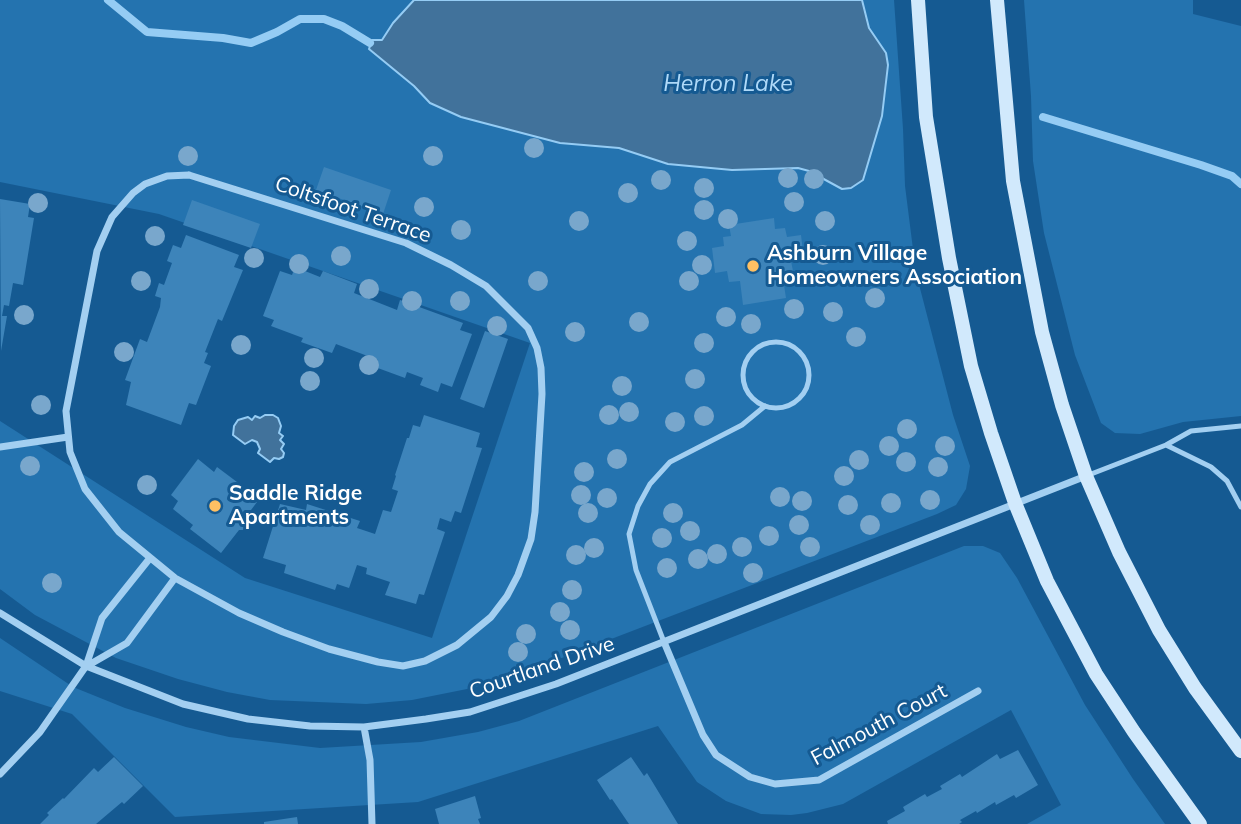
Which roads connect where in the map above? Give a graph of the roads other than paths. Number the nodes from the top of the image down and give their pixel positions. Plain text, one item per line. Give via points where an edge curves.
1 (918, 0) edge
2 (997, 0) edge
3 (765, 406) junction
4 (1241, 426) edge
5 (68, 437) junction
6 (1166, 445) junction
7 (0, 447) edge
8 (1086, 476) junction
9 (1015, 503) junction
10 (1241, 507) edge
11 (150, 558) junction
12 (175, 578) junction
13 (0, 613) edge
14 (664, 642) junction
15 (86, 666) junction
16 (978, 691) dead end
17 (364, 727) junction
18 (1241, 751) edge
19 (0, 774) edge
20 (372, 824) edge
21 (1200, 824) edge

1 - 9 main road via 926,117 959,313
2 - 8 main road via 1013,181 1024,248 1042,332
3 - 3 lane via 780,408 794,403 805,391 809,374 805,358 796,348 778,341 762,345 744,364 743,380 750,396
3 - 14 lane via 742,425 670,462 638,506 629,534 636,570
4 - 6 lane via 1191,431
5 - 7 street
5 - 11 street, Coltsfoot Terrace via 78,473 95,504
5 - 12 street, Coltsfoot Terrace via 69,389 102,238 111,218 133,193 167,177 189,175 406,243 486,286 528,328 537,348 541,381 531,539 507,596 470,636 425,661 402,666 378,662 283,632
6 - 8 lane
6 - 10 lane via 1211,467 1227,481
8 - 9 street, Courtland Drive
8 - 18 main road via 1159,630
9 - 14 street, Courtland Drive
9 - 21 main road via 1047,581 1096,674
11 - 12 street, Coltsfoot Terrace
11 - 15 street via 102,618
12 - 15 street via 127,643
13 - 15 street, Courtland Drive
14 - 16 street, Falmouth Court via 703,736 716,755 750,777 775,784 820,780
14 - 17 street, Courtland Drive via 470,712
15 - 17 street, Courtland Drive via 183,704 248,719
15 - 19 street via 40,732
17 - 20 street

